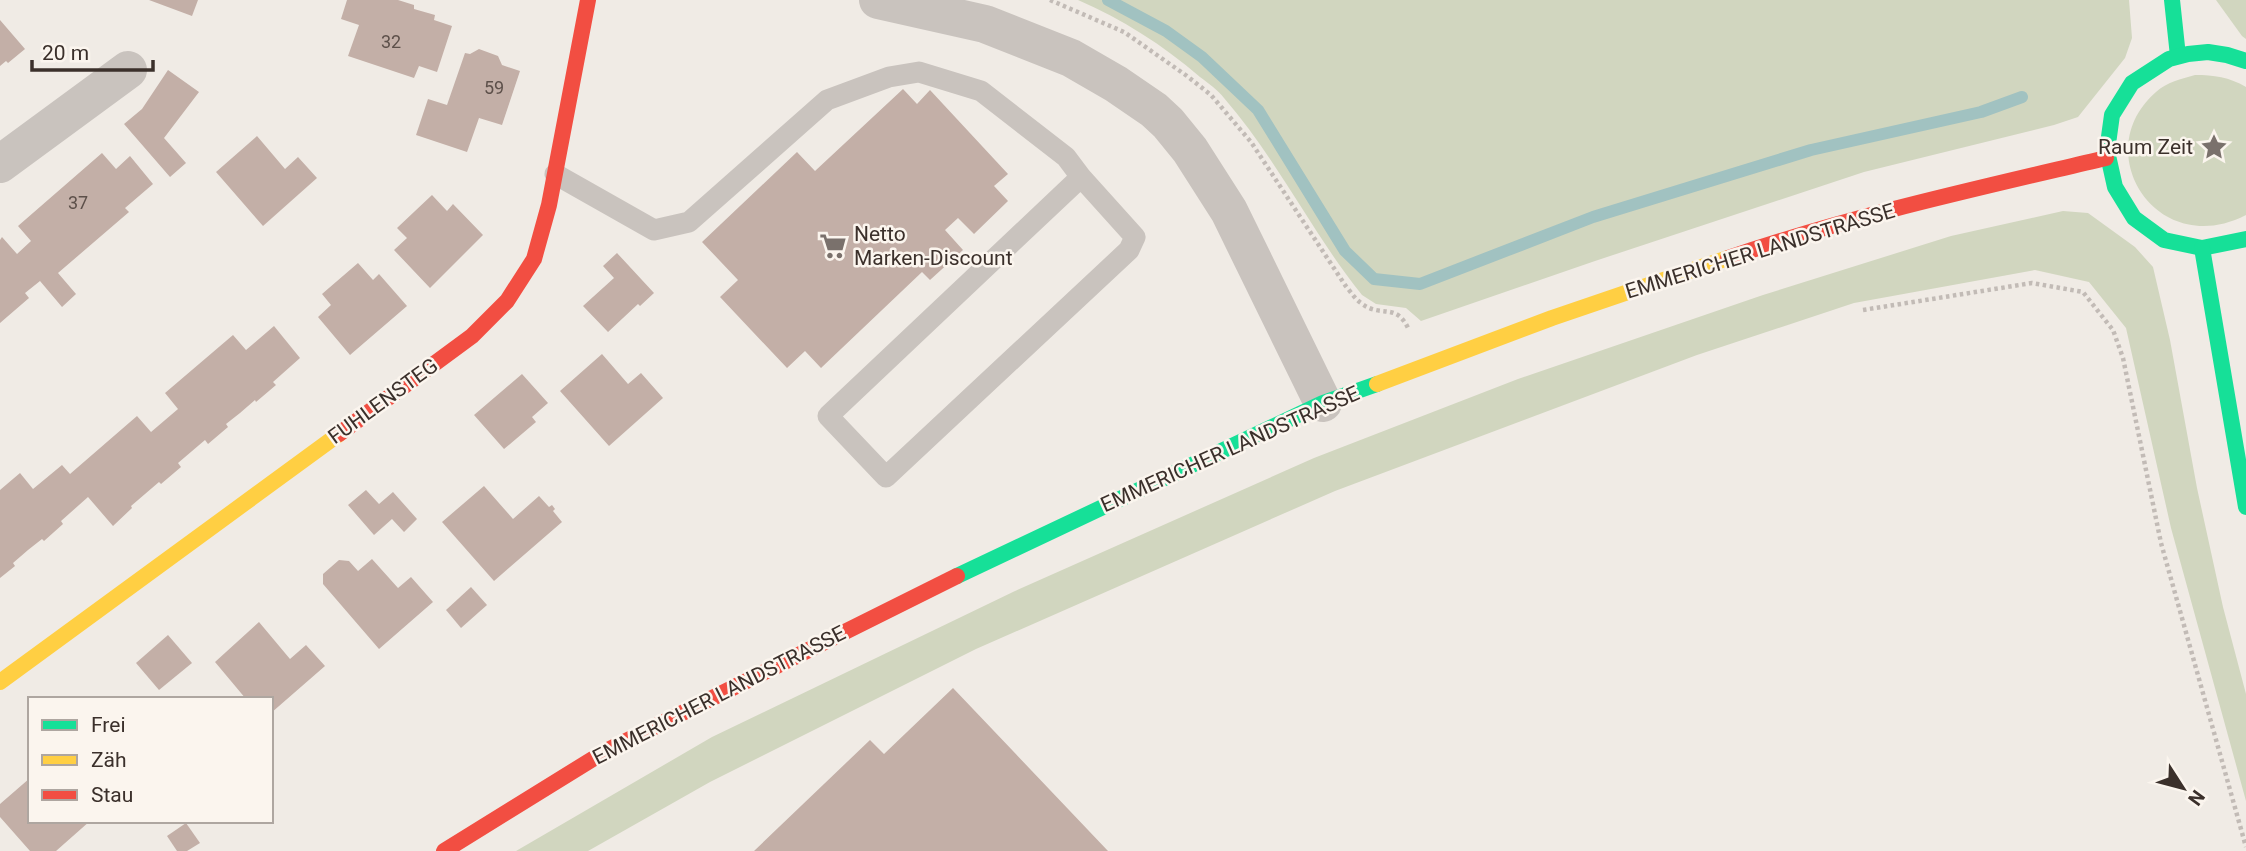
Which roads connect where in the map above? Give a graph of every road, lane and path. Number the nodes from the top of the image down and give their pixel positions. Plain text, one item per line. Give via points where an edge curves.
1 (588, 0) edge
2 (878, 0) edge
3 (1050, 0) edge
4 (2172, 0) edge
5 (2178, 56) junction
6 (2246, 61) edge
7 (128, 70) dead end
8 (2106, 158) junction
9 (0, 164) edge
10 (555, 174) junction
11 (1081, 177) junction
12 (2246, 239) edge
13 (2202, 248) junction
14 (1863, 310) dead end
15 (1426, 366) junction
16 (1323, 402) junction
17 (2246, 507) edge
18 (0, 682) edge
19 (2246, 847) edge
20 (444, 851) edge

1 - 10 main road, FUHLENSTEG
2 - 16 street via 985,23 1071,58 1161,117 1190,150 1229,211
3 - 15 path via 1124,32 1211,95 1251,142 1345,285 1361,304 1404,319
4 - 5 main road
5 - 6 main road via 2213,52
5 - 8 main road via 2153,67 2124,94 2111,118
7 - 9 street
8 - 13 main road via 2113,186 2137,222 2174,243
8 - 15 main road, EMMERICHER LANDSTRASSE via 1766,245
10 - 11 lane via 654,230 689,222 827,100 889,77 919,72 981,91 1066,157
10 - 18 main road, FUHLENSTEG via 534,259 507,301 472,336
11 - 11 lane via 1135,237 1129,250 886,477 828,416
12 - 13 main road
13 - 17 main road
14 - 19 path via 2032,283 2083,292 2113,330 2123,358 2161,542
15 - 16 main road, EMMERICHER LANDSTRASSE
16 - 20 main road, EMMERICHER LANDSTRASSE via 936,586 616,746

